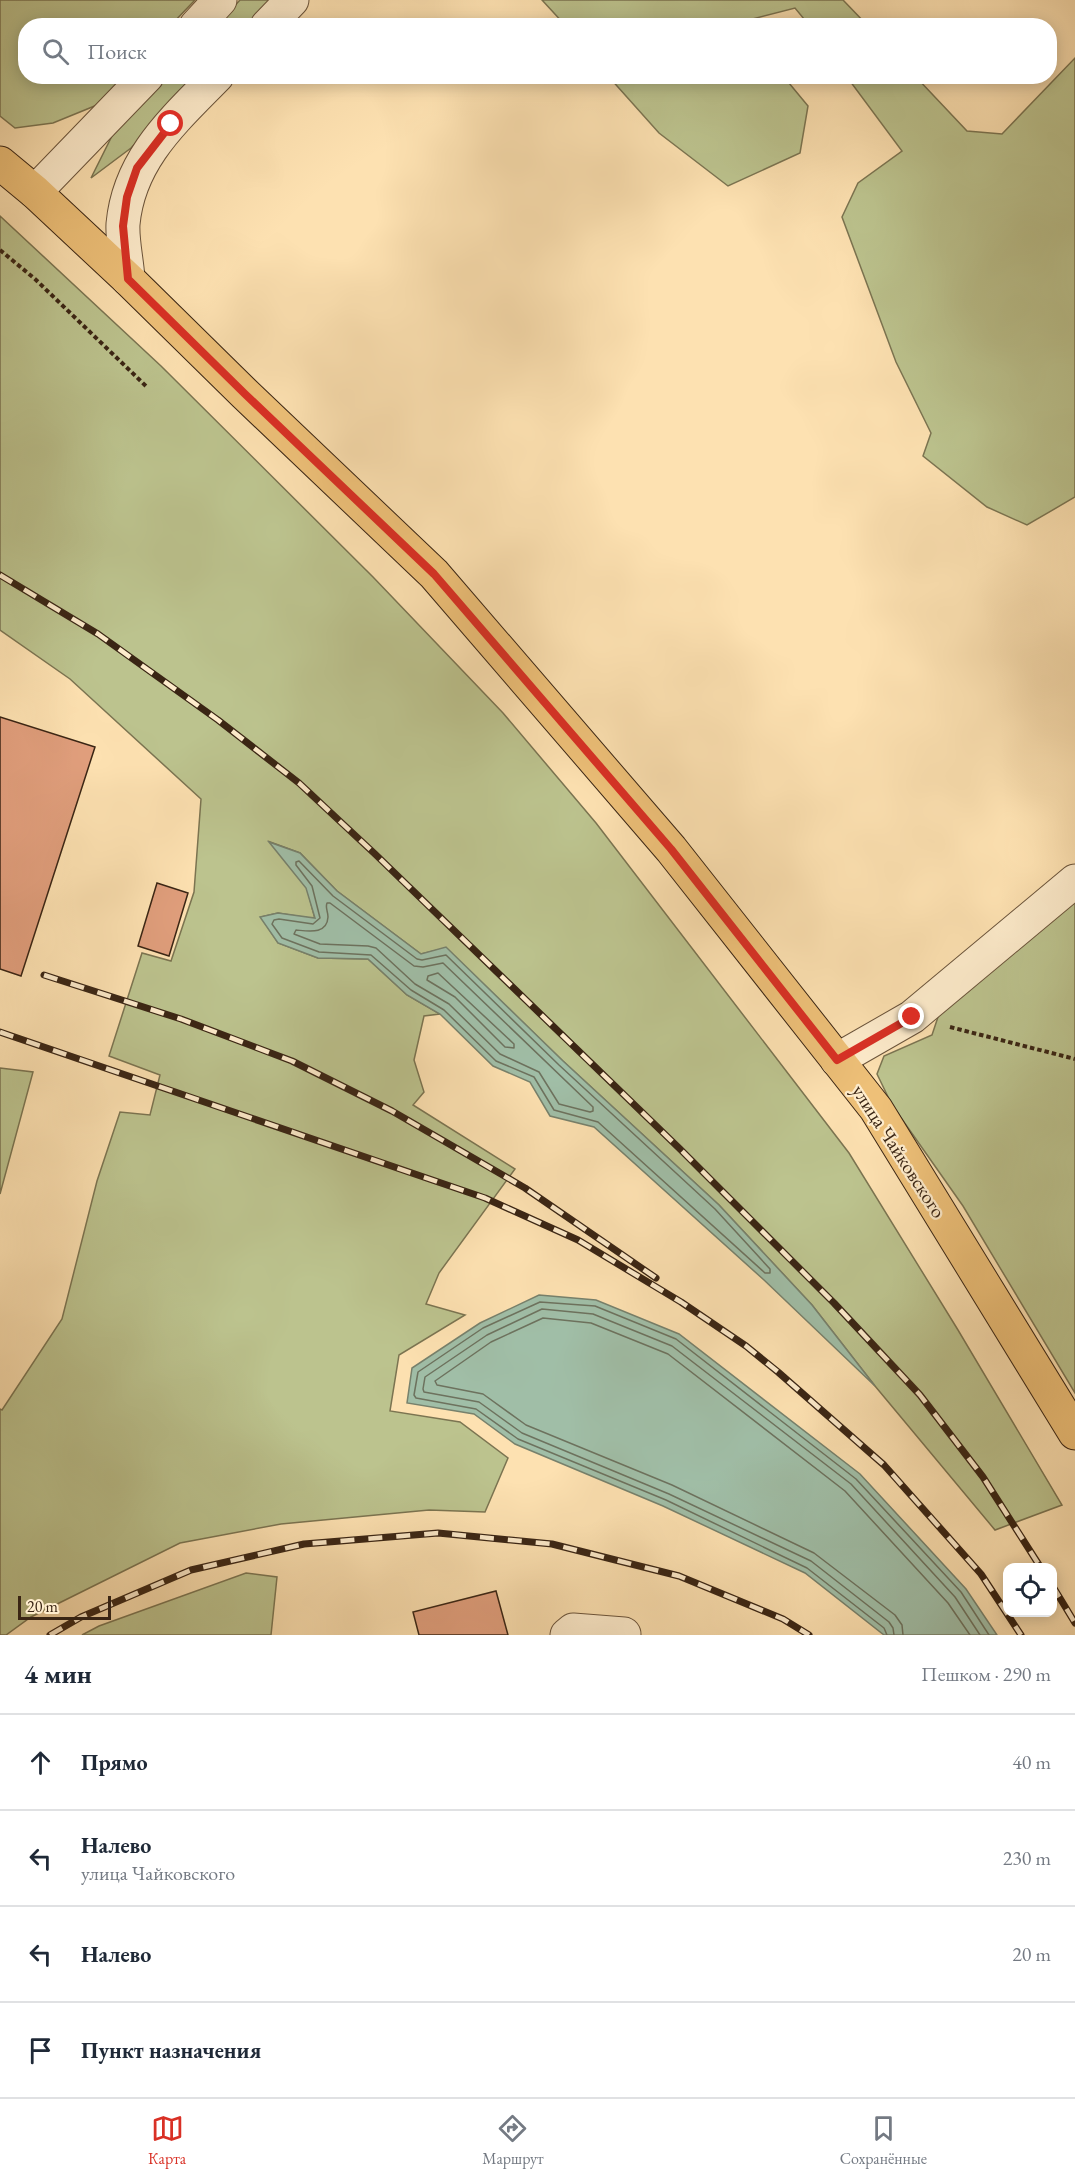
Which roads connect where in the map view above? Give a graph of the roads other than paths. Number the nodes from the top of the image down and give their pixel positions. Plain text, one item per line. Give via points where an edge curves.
1 (220, 0) edge
2 (292, 0) edge
3 (203, 18) edge
4 (275, 18) edge
5 (139, 84) edge
6 (209, 84) edge
7 (0, 163) edge
8 (35, 192) junction
9 (128, 279) junction
10 (1075, 881) edge
11 (837, 1060) junction
12 (1075, 1433) edge
13 (624, 1634) edge
14 (567, 1635) edge

1 - 3 lane
2 - 4 lane
5 - 8 lane
6 - 9 lane via 137,168 123,226
7 - 8 main road, улица Чайковского
8 - 9 main road, улица Чайковского
9 - 11 main road, улица Чайковского via 434,574 671,849
10 - 11 lane via 912,1017
11 - 12 main road, улица Чайковского via 876,1109
13 - 14 lane via 573,1630

